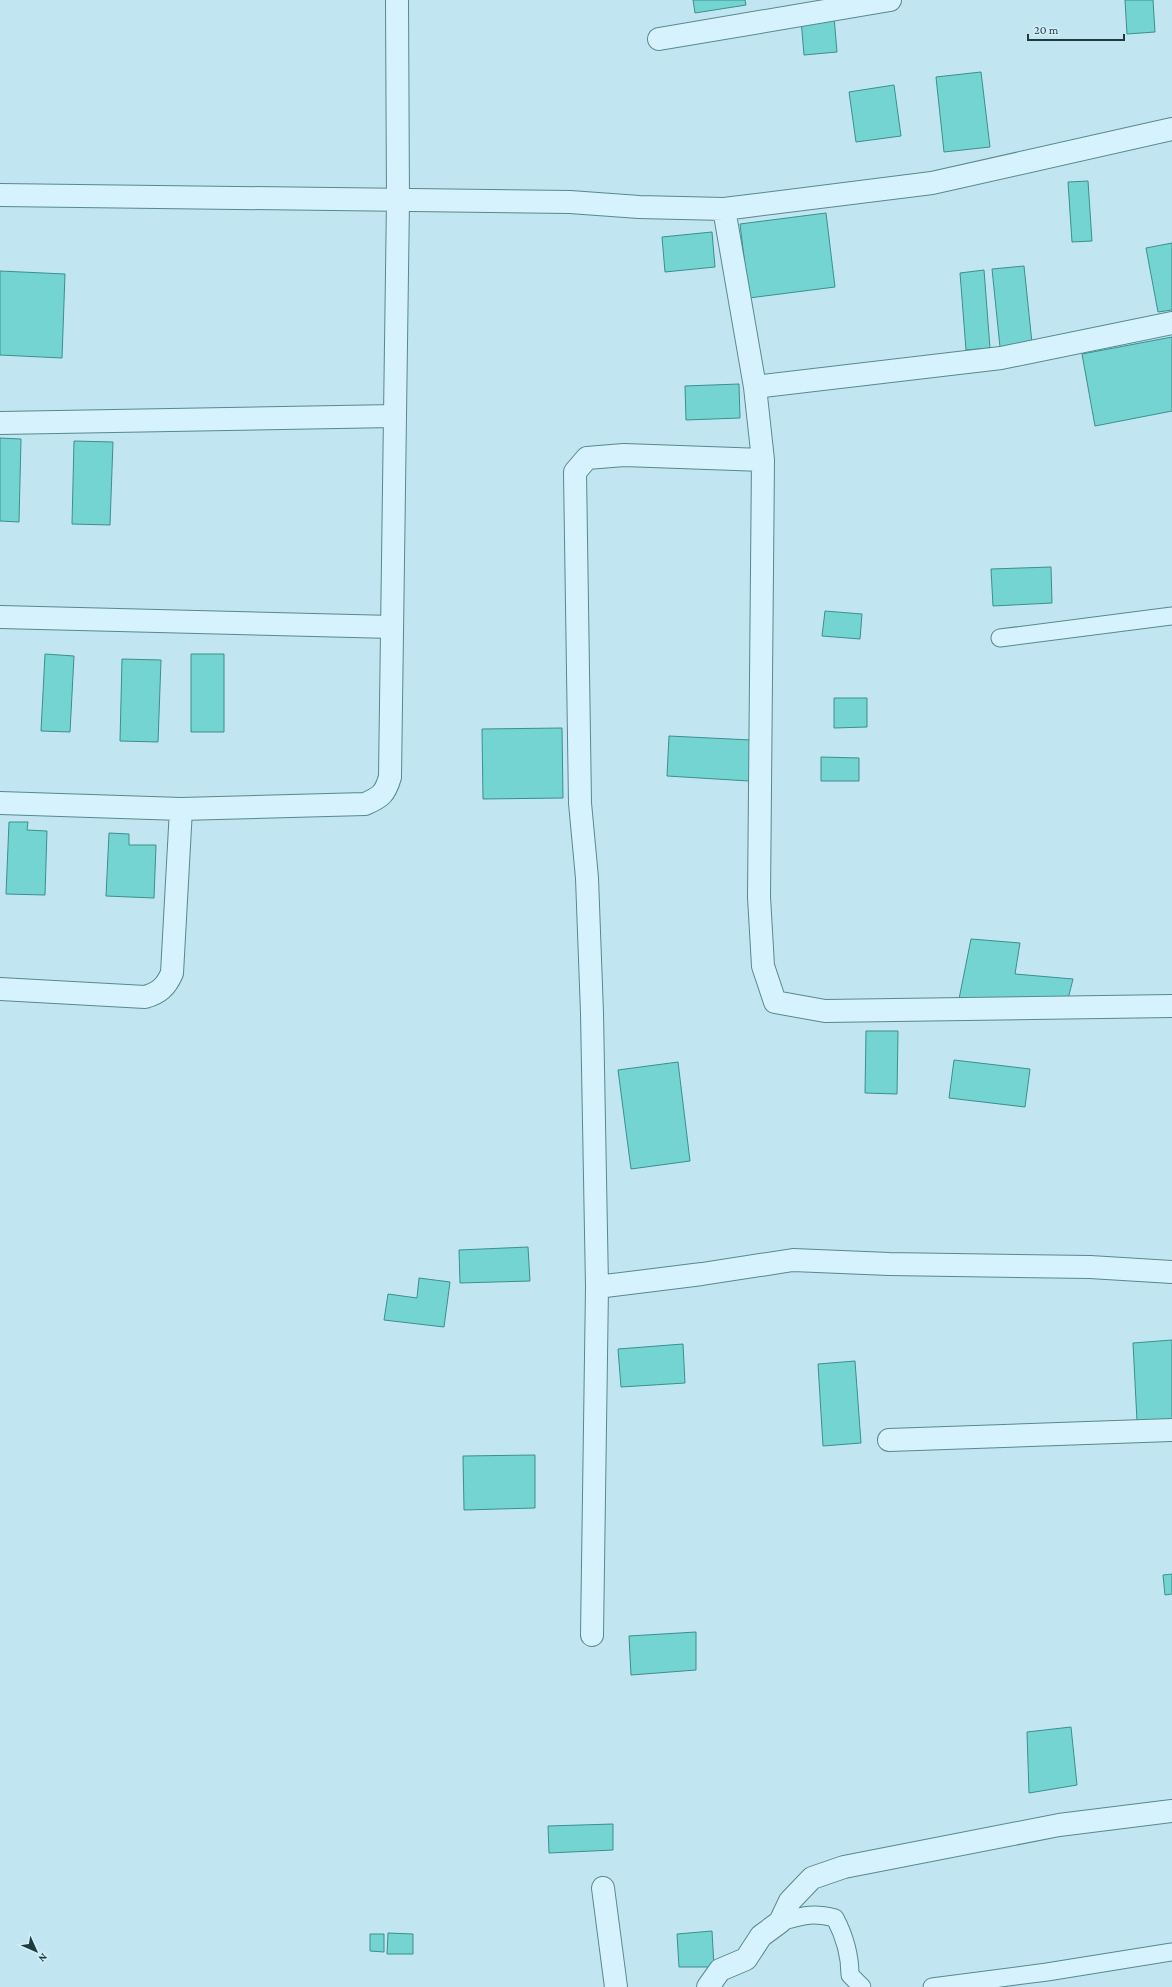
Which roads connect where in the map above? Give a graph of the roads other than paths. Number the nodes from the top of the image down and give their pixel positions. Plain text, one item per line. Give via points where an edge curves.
1 (396, 0) edge
2 (890, 0) edge
3 (659, 39) dead end
4 (1172, 128) edge
5 (0, 195) edge
6 (398, 200) junction
7 (724, 209) junction
8 (1172, 323) edge
9 (755, 387) junction
10 (394, 416) junction
11 (0, 423) edge
12 (763, 460) junction
13 (1172, 616) edge
14 (0, 617) edge
15 (392, 627) junction
16 (1000, 638) dead end
17 (0, 803) edge
18 (181, 809) junction
19 (0, 990) edge
20 (1172, 1006) edge
21 (1172, 1272) edge
22 (597, 1286) junction
23 (1172, 1430) edge
24 (889, 1440) dead end
25 (592, 1635) dead end
26 (1172, 1811) edge
27 (603, 1888) dead end
28 (780, 1922) junction
29 (1172, 1952) edge
30 (616, 1987) edge
31 (708, 1987) edge
32 (862, 1987) edge
33 (932, 1987) edge

1 - 6 street
2 - 3 street
4 - 7 street via 932,183
5 - 6 street
6 - 7 street via 570,202
6 - 10 street
7 - 9 street
8 - 9 street via 1001,358
9 - 12 street
10 - 11 street
10 - 15 street
12 - 20 street via 759,897 763,966 775,1002 825,1011
12 - 22 street via 624,455 586,458 575,472 580,804 587,878 592,1013
13 - 16 lane
14 - 15 street
15 - 18 street via 390,777 386,790 378,798 365,804
17 - 18 street
18 - 19 street via 172,973 167,985 157,994 145,997
21 - 22 street via 1090,1267 793,1260
22 - 25 street
23 - 24 street
26 - 28 street via 1059,1825 844,1867 812,1878 790,1901
27 - 30 street
28 - 31 street via 761,1936 746,1959 720,1970
28 - 32 lane via 819,1914 835,1918 850,1958 850,1975
29 - 33 lane

